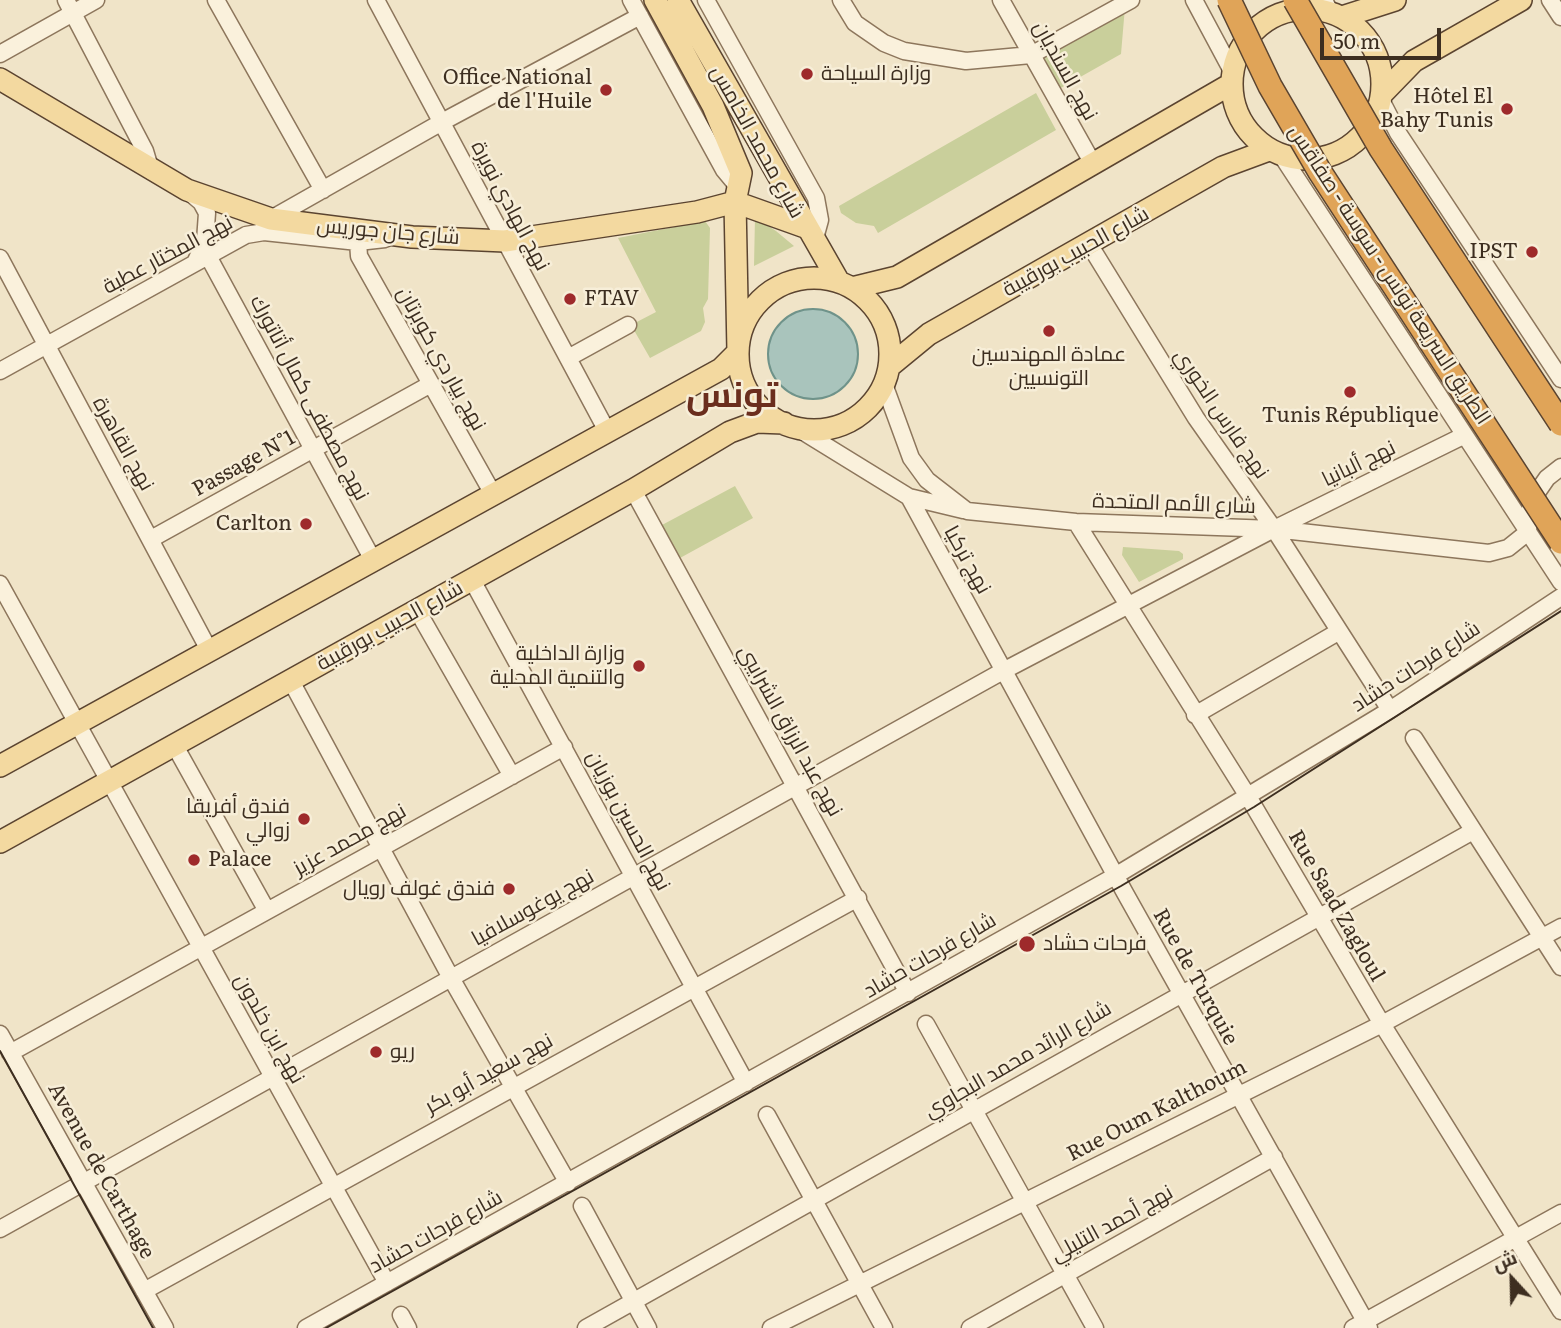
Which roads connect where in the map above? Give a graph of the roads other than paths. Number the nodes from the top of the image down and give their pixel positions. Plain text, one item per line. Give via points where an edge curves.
1 (96, 0) edge
2 (216, 0) edge
3 (376, 0) edge
4 (631, 0) edge
5 (654, 0) edge
6 (678, 0) edge
7 (706, 0) edge
8 (841, 0) edge
9 (1001, 0) edge
10 (1131, 0) edge
11 (1194, 0) edge
12 (1229, 0) edge
13 (1296, 0) edge
14 (1395, 0) edge
15 (1521, 0) edge
16 (1550, 0) edge
17 (69, 6) edge
18 (1332, 10) edge
19 (640, 16) junction
20 (1561, 17) edge
21 (0, 54) edge
22 (1031, 55) junction
23 (1232, 78) junction
24 (0, 79) edge
25 (1381, 97) junction
26 (442, 122) junction
27 (1275, 153) junction
28 (1092, 162) junction
29 (151, 171) junction
30 (187, 190) junction
31 (323, 190) junction
32 (737, 195) junction
33 (271, 219) junction
34 (809, 234) junction
35 (412, 237) junction
36 (505, 241) junction
37 (358, 242) junction
38 (1090, 244) junction
39 (0, 258) edge
40 (202, 259) junction
41 (845, 285) junction
42 (628, 325) dead end
43 (45, 347) junction
44 (738, 352) junction
45 (568, 358) junction
46 (0, 371) edge
47 (887, 375) junction
48 (1561, 379) edge
49 (431, 384) junction
50 (1561, 424) edge
51 (790, 426) junction
52 (607, 431) junction
53 (1463, 436) junction
54 (313, 450) junction
55 (1561, 467) edge
56 (633, 490) junction
57 (493, 494) junction
58 (909, 497) junction
59 (967, 511) junction
60 (1076, 522) junction
61 (1273, 529) junction
62 (1528, 532) junction
63 (151, 539) junction
64 (1561, 542) edge
65 (373, 560) junction
66 (472, 580) junction
67 (1561, 582) edge
68 (0, 584) edge
69 (1561, 597) edge
70 (1128, 607) junction
71 (417, 610) junction
72 (1338, 632) junction
73 (989, 644) joint
74 (209, 650) junction
75 (1003, 671) junction
76 (291, 681) junction
77 (1390, 710) junction
78 (1195, 715) junction
79 (76, 724) junction
80 (1414, 738) dead end
81 (175, 746) junction
82 (564, 747) junction
83 (0, 766) edge
84 (512, 776) junction
85 (797, 788) junction
86 (112, 789) junction
87 (1249, 798) junction
88 (1473, 831) junction
89 (0, 842) edge
90 (380, 847) junction
91 (1115, 876) junction
92 (634, 877) junction
93 (858, 898) junction
94 (267, 911) junction
95 (1317, 918) junction
96 (1561, 927) edge
97 (1542, 939) junction
98 (200, 948) junction
99 (1561, 967) edge
100 (450, 978) junction
101 (694, 986) junction
102 (908, 993) junction
103 (1180, 993) junction
104 (926, 1024) dead end
105 (1382, 1024) junction
106 (0, 1034) edge
107 (10, 1053) junction
108 (271, 1078) junction
109 (744, 1080) junction
110 (512, 1086) junction
111 (1237, 1094) junction
112 (973, 1109) junction
113 (767, 1115) dead end
114 (1274, 1157) junction
115 (83, 1182) junction
116 (568, 1182) junction
117 (334, 1184) junction
118 (1024, 1201) junction
119 (814, 1203) junction
120 (582, 1206) dead end
121 (1561, 1213) edge
122 (0, 1229) edge
123 (1516, 1238) junction
124 (1065, 1275) junction
125 (387, 1283) junction
126 (859, 1284) junction
127 (144, 1290) junction
128 (633, 1301) junction
129 (1561, 1311) edge
130 (1362, 1326) edge
131 (166, 1328) edge
132 (306, 1328) edge
133 (586, 1328) edge
134 (648, 1328) edge
135 (771, 1328) edge
136 (884, 1328) edge
137 (970, 1328) edge
138 (1095, 1328) edge

1 - 17 street
2 - 31 street
3 - 26 street, نهج الهادي نويرة
4 - 19 street, شارع محمد الخامس
5 - 32 main road, شارع محمد الخامس via 726,131 741,173
6 - 34 main road, شارع محمد الخامس
7 - 34 street via 811,188 820,220
8 - 22 street via 867,34 904,51 966,61
9 - 22 street, نهج السنديان
10 - 22 street
11 - 23 street
12 - 64 highway, الطريق السريعة تونس - سوسة - صفاقس, bridge via 1270,86 1320,172
13 - 50 highway, bridge via 1381,149
14 - 18 main road via 1384,6
15 - 25 main road via 1414,61
16 - 20 street
17 - 21 street
17 - 29 street via 145,151
18 - 23 main road via 1292,10 1268,20 1248,37
18 - 25 main road via 1355,26 1374,49 1382,76
19 - 26 street
19 - 32 street, شارع محمد الخامس
22 - 28 street, نهج السنديان
23 - 27 main road via 1239,119
23 - 28 main road
24 - 29 main road, شارع جان جوريس
25 - 27 main road via 1366,132 1339,153 1304,160
25 - 48 street via 1398,133
26 - 31 street
26 - 36 street, نهج الهادي نويرة
27 - 38 main road, شارع الحبيب بورقيبة via 1223,167
27 - 53 street
28 - 41 main road via 897,277
29 - 30 main road, شارع جان جوريس
30 - 33 main road, شارع جان جوريس
30 - 40 street via 207,213
31 - 33 street
32 - 34 main road
32 - 36 main road, شارع جان جوريس via 671,217
32 - 44 main road, شارع محمد الخامس
33 - 35 main road, شارع جان جوريس
34 - 41 main road, شارع محمد الخامس
35 - 36 main road, شارع جان جوريس
35 - 37 street, نهج المختار عطية
36 - 45 street, نهج الهادي نويرة
37 - 40 street, نهج المختار عطية via 264,232 246,235
37 - 49 street, نهج بيار دي كوبرتان via 359,256
38 - 47 main road, شارع الحبيب بورقيبة via 929,334
38 - 61 street, نهج فارس الخوري via 1196,418
39 - 43 street, نهج القاهرة
40 - 43 street, نهج المختار عطية
40 - 54 street, نهج مصطفى كمال أتاتورك
41 - 44 main road via 804,279 771,292 751,312
41 - 47 main road via 864,297 883,321 890,350
42 - 45 street
43 - 46 street, نهج المختار عطية
43 - 63 street, نهج القاهرة
44 - 51 main road via 754,401
44 - 52 main road via 720,369
45 - 52 street, نهج الهادي نويرة
47 - 51 main road via 867,409 842,425 812,430
47 - 59 street via 911,458 927,480
49 - 54 street, Passage N°1
49 - 57 street, نهج بيار دي كوبرتان
51 - 56 main road, شارع الحبيب بورقيبة via 757,422 742,426
51 - 58 street
52 - 57 main road
53 - 61 street, نهج ألبانيا
53 - 62 street
54 - 63 street, Passage N°1
54 - 65 street, نهج مصطفى كمال أتاتورك
55 - 62 street via 1536,494
56 - 66 main road, شارع الحبيب بورقيبة
56 - 85 street, نهج عبد الرزاق الشرايبي
57 - 65 main road
58 - 59 street, شارع الأمم المتحدة
58 - 73 street, نهج تركيا
59 - 60 street, شارع الأمم المتحدة
60 - 61 street, شارع الأمم المتحدة
60 - 70 street, Rue Saad Zagloul
61 - 62 street, شارع الأمم المتحدة via 1489,553 1508,548
61 - 70 street, نهج ألبانيا
61 - 72 street, نهج فارس الخوري
62 - 67 street
63 - 74 street, نهج القاهرة
65 - 74 main road
66 - 71 main road, شارع الحبيب بورقيبة
66 - 82 street, نهج الحسين بوزيان
68 - 79 street, نهج ابن خلدون
69 - 77 street, شارع فرحات حشاد
70 - 75 street, نهج يوغوسلافيا
70 - 78 street, Rue Saad Zagloul
71 - 76 main road, شارع الحبيب بورقيبة
71 - 84 street
72 - 77 street, نهج فارس الخوري
72 - 78 street
73 - 75 street, Rue de Turquie
74 - 79 main road
75 - 85 street, نهج يوغوسلافيا
75 - 91 street, Rue de Turquie
76 - 81 main road, شارع الحبيب بورقيبة
76 - 90 street
77 - 87 street, شارع فرحات حشاد
78 - 87 street, Rue Saad Zagloul
79 - 83 main road
79 - 86 street, نهج ابن خلدون
80 - 88 street
81 - 86 main road, شارع الحبيب بورقيبة
81 - 94 street
82 - 84 street, نهج محمد عزيز
82 - 92 street, نهج الحسين بوزيان
84 - 90 street, نهج محمد عزيز
85 - 92 street, نهج يوغوسلافيا
85 - 93 street, نهج عبد الرزاق الشرايبي
86 - 89 main road, شارع الحبيب بورقيبة
86 - 98 street, نهج ابن خلدون
87 - 91 street, شارع فرحات حشاد
87 - 95 street, Rue Saad Zagloul
88 - 95 street, شارع الرائد محمد البجاوي
88 - 97 street
90 - 94 street, نهج محمد عزيز
90 - 100 street
91 - 102 street, شارع فرحات حشاد
91 - 103 street, Rue de Turquie
92 - 100 street, نهج يوغوسلافيا
92 - 101 street, نهج الحسين بوزيان
93 - 101 street, نهج سعيد أبو بكر
93 - 102 street, نهج عبد الرزاق الشرايبي
94 - 98 street, نهج محمد عزيز
95 - 103 street, شارع الرائد محمد البجاوي
95 - 105 street, Rue Saad Zagloul
96 - 97 street, Rue Oum Kalthoum
97 - 99 street
97 - 105 street, Rue Oum Kalthoum
98 - 107 street, نهج محمد عزيز
98 - 108 street, نهج ابن خلدون
100 - 108 street, نهج يوغوسلافيا
100 - 110 street
101 - 109 street, نهج الحسين بوزيان
101 - 110 street, نهج سعيد أبو بكر
102 - 109 street, شارع فرحات حشاد
103 - 111 street, Rue de Turquie
103 - 112 street, شارع الرائد محمد البجاوي
104 - 112 street
105 - 111 street, Rue Oum Kalthoum
105 - 123 street, Rue Saad Zagloul
106 - 107 street, Avenue de Carthage
107 - 115 street, Avenue de Carthage
108 - 115 street, نهج يوغوسلافيا
108 - 117 street, نهج ابن خلدون
109 - 116 street, شارع فرحات حشاد
110 - 116 street
110 - 117 street, نهج سعيد أبو بكر
111 - 114 street, Rue de Turquie
111 - 118 street, Rue Oum Kalthoum
112 - 118 street
112 - 119 street, شارع الرائد محمد البجاوي
113 - 119 street
114 - 124 street, نهج أحمد التليلي
114 - 130 street, Rue de Turquie
115 - 122 street, نهج يوغوسلافيا
115 - 127 street, Avenue de Carthage
116 - 125 street, شارع فرحات حشاد
117 - 125 street, نهج ابن خلدون
117 - 127 street, نهج سعيد أبو بكر
118 - 124 street
118 - 126 street, Rue Oum Kalthoum
119 - 126 street
119 - 128 street, شارع الرائد محمد البجاوي
120 - 128 street
121 - 123 street
123 - 129 street, Rue Saad Zagloul
123 - 130 street
124 - 137 street, نهج أحمد التليلي
124 - 138 street
125 - 132 street, شارع فرحات حشاد
126 - 135 street, Rue Oum Kalthoum
126 - 136 street
127 - 131 street, Avenue de Carthage
128 - 133 street, شارع الرائد محمد البجاوي
128 - 134 street

